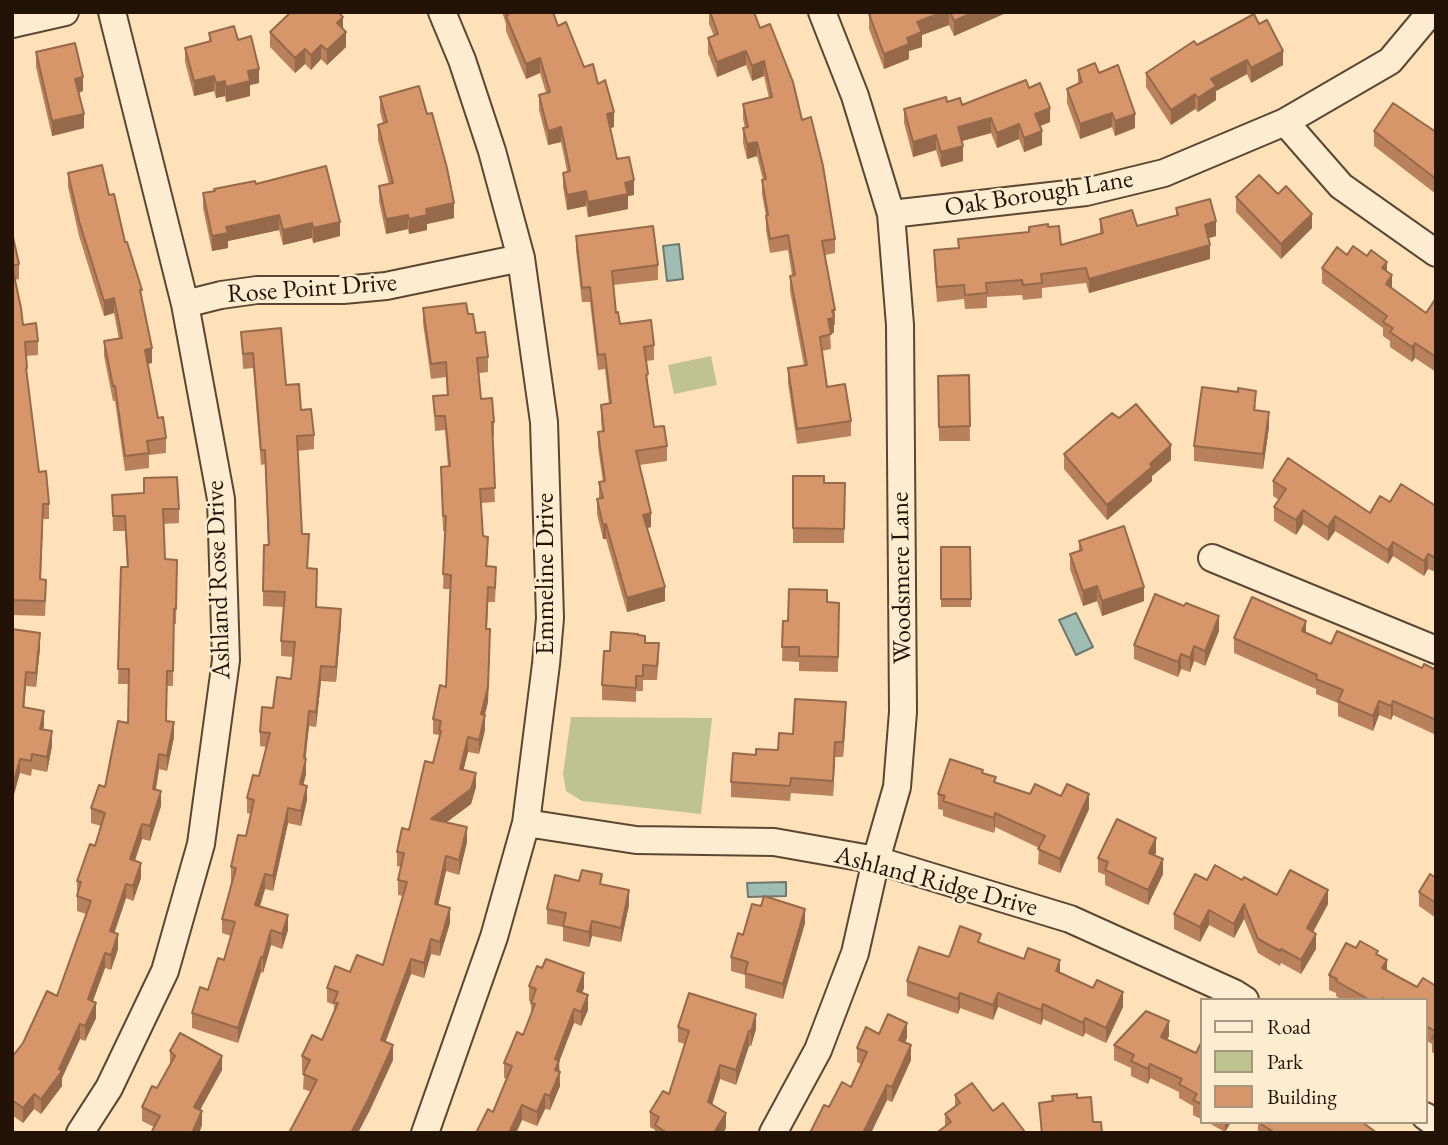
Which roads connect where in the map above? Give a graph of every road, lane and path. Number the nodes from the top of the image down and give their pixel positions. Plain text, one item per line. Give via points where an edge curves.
1 (65, 12) edge
2 (111, 12) edge
3 (442, 12) edge
4 (822, 12) edge
5 (1431, 12) edge
6 (12, 24) edge
7 (1284, 122) junction
8 (891, 214) junction
9 (1436, 253) edge
10 (521, 258) junction
11 (185, 304) junction
12 (1212, 558) dead end
13 (1436, 650) edge
14 (526, 823) junction
15 (876, 860) junction
16 (1242, 998) edge
17 (80, 1133) edge
18 (425, 1133) edge
19 (773, 1133) edge

1 - 6 street
2 - 11 street, Ashland Rose Drive
3 - 10 street, Emmeline Drive via 492,151
4 - 8 street, Woodsmere Lane via 855,96
5 - 7 street, Oak Borough Lane via 1390,61
7 - 8 street, Oak Borough Lane via 1164,173 1086,192
7 - 9 street via 1341,186
8 - 15 street, Woodsmere Lane via 900,325 903,712 897,787
10 - 11 street, Rose Point Drive via 386,286 257,290
10 - 14 street, Emmeline Drive via 544,422 550,618
11 - 17 street, Ashland Rose Drive via 221,499 226,660 201,844 165,971 109,1088
12 - 13 street
14 - 15 street, Ashland Ridge Drive via 636,840 774,842
14 - 18 street, Emmeline Drive via 494,937
15 - 16 street, Ashland Ridge Drive via 1070,919
15 - 19 street, Woodsmere Lane via 855,953 818,1050

